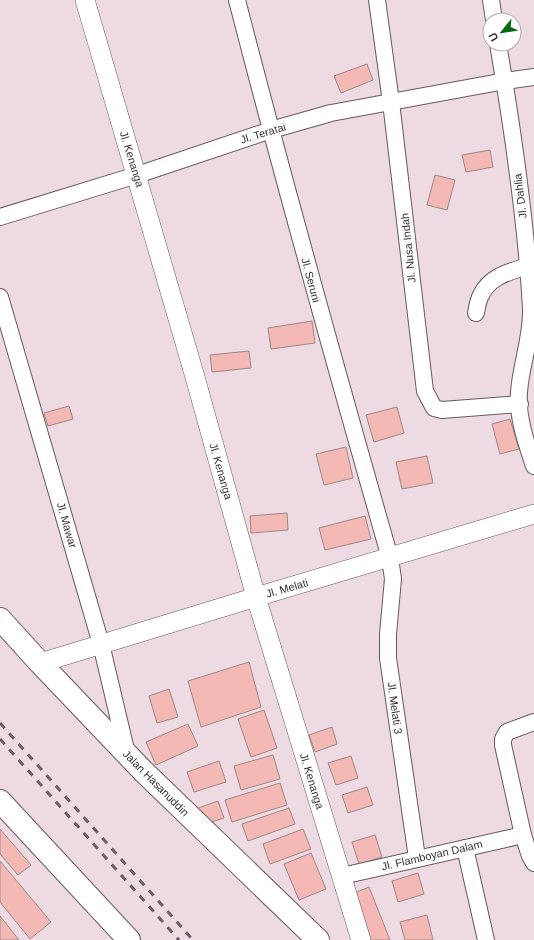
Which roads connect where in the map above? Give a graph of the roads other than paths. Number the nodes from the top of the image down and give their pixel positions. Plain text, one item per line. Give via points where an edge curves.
1 (85, 0) edge
2 (237, 0) edge
3 (377, 0) edge
4 (491, 0) edge
5 (493, 12) edge
6 (500, 52) edge
7 (534, 77) edge
8 (505, 81) junction
9 (391, 102) junction
10 (271, 130) junction
11 (136, 175) junction
12 (0, 217) edge
13 (528, 266) junction
14 (0, 297) edge
15 (476, 313) dead end
16 (531, 342) edge
17 (520, 404) junction
18 (534, 466) edge
19 (534, 514) edge
20 (390, 558) junction
21 (256, 597) junction
22 (0, 619) edge
23 (101, 644) junction
24 (40, 664) junction
25 (534, 722) edge
26 (128, 755) junction
27 (0, 801) edge
28 (523, 835) junction
29 (465, 848) junction
30 (416, 858) junction
31 (534, 863) edge
32 (342, 876) junction
33 (129, 940) edge
34 (318, 940) edge
35 (361, 940) edge
36 (486, 940) edge

1 - 11 street, Jl. Kenanga
2 - 10 street, Jl. Seruni
3 - 9 street, Jl. Nusa Indah
4 - 5 street
6 - 8 street, Jl. Dahlia
7 - 8 street, Jl. Teratai
8 - 9 street, Jl. Teratai
8 - 13 street, Jl. Dahlia
9 - 10 street, Jl. Teratai via 331,113
9 - 17 street, Jl. Nusa Indah via 424,391 434,408 449,411
10 - 11 street, Jl. Teratai
10 - 20 street, Jl. Seruni
11 - 12 street, Jl. Teratai
11 - 21 street, Jl. Kenanga
13 - 15 street via 490,282 480,296
13 - 16 street, Jl. Dahlia
14 - 23 street, Jl. Mawar
16 - 17 street, Jl. Dahlia via 520,387
17 - 18 street, Jl. Dahlia via 521,421
19 - 20 street, Jl. Melati
20 - 21 street, Jl. Melati
20 - 30 street, Jl. Melati 3 via 392,579 388,658
21 - 23 street, Jl. Melati
21 - 32 street, Jl. Kenanga
22 - 24 main road, Jalan Hasanuddin
23 - 24 street, Jl. Melati
23 - 26 street, Jl. Mawar
24 - 26 main road, Jalan Hasanuddin
25 - 28 street via 509,731 502,739
26 - 34 main road, Jalan Hasanuddin
27 - 33 main road
28 - 29 street, Jl. Flamboyan Dalam
28 - 31 street
29 - 30 street, Jl. Flamboyan Dalam
29 - 36 street
30 - 32 street, Jl. Flamboyan Dalam
32 - 35 street, Jl. Kenanga

